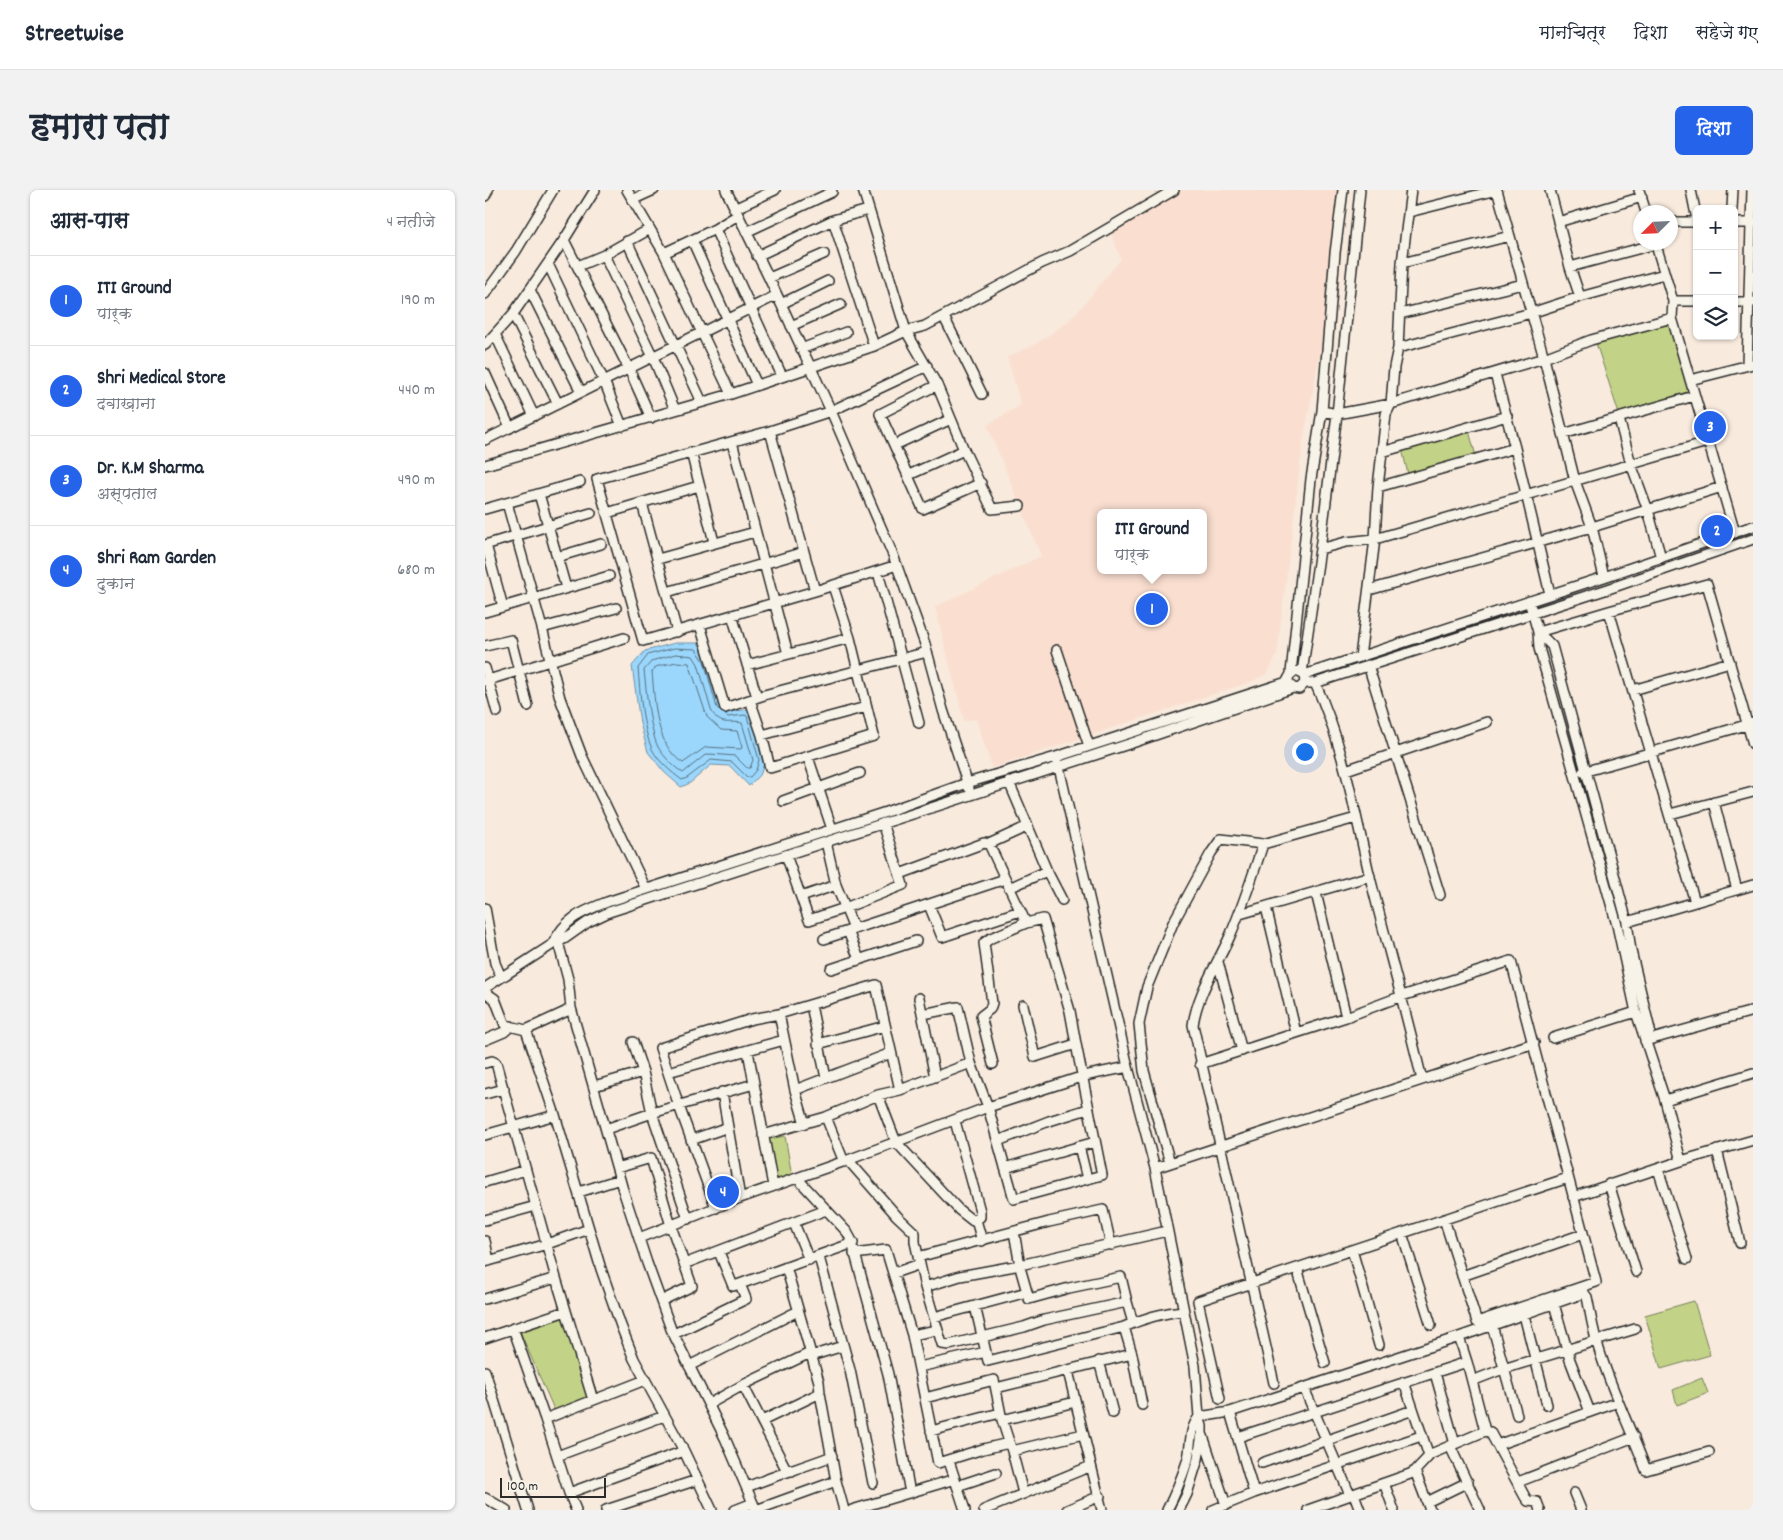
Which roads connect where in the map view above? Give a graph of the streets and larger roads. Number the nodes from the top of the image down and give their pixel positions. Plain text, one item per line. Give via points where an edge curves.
1 (488, 190) edge
2 (553, 190) edge
3 (595, 190) edge
4 (627, 190) edge
5 (654, 190) edge
6 (726, 190) edge
7 (775, 190) edge
8 (863, 190) edge
9 (1174, 190) edge
10 (1343, 190) edge
11 (1360, 190) edge
12 (1411, 190) edge
13 (1497, 190) edge
14 (1550, 190) edge
15 (1691, 190) edge
16 (1733, 190) edge
17 (1751, 190) edge
18 (831, 192) dead end
19 (1640, 194) edge
20 (485, 196) edge
21 (632, 200) junction
22 (1694, 205) edge
23 (1732, 205) edge
24 (868, 210) junction
25 (736, 212) junction
26 (1409, 212) junction
27 (833, 220) junction
28 (1558, 222) junction
29 (1678, 222) edge
30 (1693, 223) edge
31 (1738, 223) edge
32 (1752, 223) edge
33 (650, 229) junction
34 (715, 229) junction
35 (746, 232) junction
36 (1510, 236) junction
37 (564, 240) junction
38 (692, 240) junction
39 (627, 242) junction
40 (1633, 249) edge
41 (1658, 250) edge
42 (664, 253) junction
43 (824, 254) dead end
44 (604, 255) junction
45 (757, 256) junction
46 (1402, 263) junction
47 (548, 264) junction
48 (578, 266) junction
49 (1570, 267) junction
50 (1664, 274) junction
51 (769, 278) junction
52 (828, 281) dead end
53 (1523, 284) junction
54 (530, 290) junction
55 (485, 294) edge
56 (777, 295) junction
57 (1580, 297) junction
58 (1673, 301) junction
59 (1693, 301) edge
60 (1738, 302) edge
61 (1751, 302) edge
62 (781, 304) junction
63 (841, 304) dead end
64 (752, 307) junction
65 (1531, 313) junction
66 (513, 314) junction
67 (1400, 314) junction
68 (944, 317) junction
69 (1671, 318) junction
70 (729, 320) junction
71 (791, 326) junction
72 (906, 331) junction
73 (846, 332) dead end
74 (701, 333) junction
75 (495, 334) junction
76 (485, 345) edge
77 (677, 346) junction
78 (874, 346) junction
79 (1398, 348) junction
80 (801, 349) junction
81 (653, 357) junction
82 (1544, 358) junction
83 (1750, 365) edge
84 (809, 366) junction
85 (927, 366) junction
86 (629, 369) junction
87 (485, 373) edge
88 (1495, 374) junction
89 (782, 376) junction
90 (1690, 380) junction
91 (604, 381) junction
92 (757, 385) junction
93 (937, 385) junction
94 (581, 392) junction
95 (731, 394) junction
96 (982, 394) dead end
97 (1694, 396) junction
98 (702, 402) junction
99 (558, 404) junction
100 (1391, 404) junction
101 (675, 410) junction
102 (831, 412) junction
103 (1322, 412) junction
104 (1337, 414) junction
105 (534, 416) junction
106 (1507, 416) junction
107 (651, 418) junction
108 (1619, 418) junction
109 (951, 419) junction
110 (622, 426) junction
111 (510, 428) junction
112 (770, 432) junction
113 (1563, 434) junction
114 (485, 440) edge
115 (732, 442) junction
116 (1707, 442) junction
117 (895, 444) junction
118 (1515, 448) junction
119 (964, 450) junction
120 (691, 452) junction
121 (1382, 452) junction
122 (1631, 464) junction
123 (485, 465) edge
124 (909, 475) junction
125 (1575, 481) junction
126 (580, 482) dead end
127 (981, 483) junction
128 (699, 486) junction
129 (1377, 487) junction
130 (1722, 487) junction
131 (539, 494) junction
132 (1527, 495) junction
133 (507, 503) junction
134 (642, 503) junction
135 (1021, 506) dead end
136 (485, 509) edge
137 (1648, 510) junction
138 (607, 512) junction
139 (591, 513) dead end
140 (1753, 526) edge
141 (548, 527) junction
142 (1592, 527) junction
143 (755, 532) junction
144 (1735, 532) junction
145 (516, 536) junction
146 (1375, 539) junction
147 (1753, 539) edge
148 (714, 542) junction
149 (1538, 542) junction
150 (601, 544) dead end
151 (485, 545) edge
152 (1320, 549) junction
153 (804, 552) junction
154 (557, 557) junction
155 (1661, 558) junction
156 (658, 559) junction
157 (763, 564) junction
158 (897, 565) junction
159 (878, 572) junction
160 (609, 576) dead end
161 (490, 577) edge
162 (1604, 577) junction
163 (833, 586) junction
164 (566, 588) junction
165 (1369, 590) junction
166 (815, 591) junction
167 (667, 592) junction
168 (1551, 594) junction
169 (533, 598) junction
170 (1529, 601) junction
171 (773, 603) junction
172 (503, 607) junction
173 (616, 608) dead end
174 (1609, 610) junction
175 (485, 612) edge
176 (1532, 612) junction
177 (732, 615) junction
178 (700, 625) junction
179 (542, 628) junction
180 (677, 632) junction
181 (1538, 632) junction
182 (624, 638) dead end
183 (849, 638) junction
184 (485, 646) edge
185 (1057, 650) dead end
186 (927, 652) junction
187 (787, 654) junction
188 (1360, 656) junction
189 (901, 659) junction
190 (551, 661) junction
191 (1730, 662) junction
192 (747, 665) junction
193 (1369, 665) junction
194 (485, 668) edge
195 (518, 671) junction
196 (858, 671) junction
197 (1307, 678) junction
198 (487, 681) edge
199 (1291, 681) junction
200 (1633, 690) junction
201 (753, 698) junction
202 (528, 706) dead end
203 (866, 706) junction
204 (497, 712) dead end
205 (1487, 722) dead end
206 (919, 723) dead end
207 (1750, 723) edge
208 (762, 735) junction
209 (1753, 744) edge
210 (1089, 746) junction
211 (1651, 752) junction
212 (1396, 755) junction
213 (808, 757) junction
214 (1057, 762) junction
215 (1346, 770) junction
216 (1586, 770) junction
217 (861, 773) dead end
218 (1575, 774) junction
219 (1009, 782) junction
220 (967, 784) junction
221 (818, 788) junction
222 (1753, 792) edge
223 (971, 794) junction
224 (783, 801) dead end
225 (1714, 802) junction
226 (1670, 814) junction
227 (1356, 818) junction
228 (883, 823) junction
229 (1028, 826) junction
230 (832, 828) junction
231 (826, 842) junction
232 (989, 844) junction
233 (1263, 844) junction
234 (786, 855) junction
235 (1047, 871) junction
236 (900, 874) junction
237 (1370, 876) junction
238 (1007, 884) junction
239 (836, 885) junction
240 (1753, 885) edge
241 (646, 889) junction
242 (1737, 890) junction
243 (1316, 893) junction
244 (1441, 895) dead end
245 (801, 898) junction
246 (1062, 900) dead end
247 (1695, 902) junction
248 (929, 905) junction
249 (595, 906) junction
250 (1266, 907) junction
251 (485, 908) edge
252 (845, 908) junction
253 (1020, 911) junction
254 (1240, 914) junction
255 (600, 916) junction
256 (1627, 922) junction
257 (1026, 924) junction
258 (851, 930) junction
259 (824, 939) dead end
260 (917, 941) dead end
261 (555, 943) junction
262 (859, 959) junction
263 (1218, 962) junction
264 (831, 970) dead end
265 (501, 977) junction
266 (485, 990) edge
267 (1402, 996) junction
268 (919, 998) dead end
269 (811, 1005) junction
270 (1023, 1005) dead end
271 (571, 1008) junction
272 (1753, 1010) edge
273 (1636, 1012) junction
274 (779, 1014) junction
275 (923, 1014) junction
276 (1346, 1017) junction
277 (511, 1026) junction
278 (885, 1026) junction
279 (526, 1030) junction
280 (1296, 1033) junction
281 (1553, 1038) dead end
282 (485, 1040) edge
283 (784, 1040) junction
284 (1645, 1041) junction
285 (633, 1042) dead end
286 (1534, 1043) junction
287 (818, 1044) junction
288 (1077, 1044) junction
289 (748, 1051) junction
290 (1242, 1051) junction
291 (891, 1053) junction
292 (485, 1063) edge
293 (971, 1063) junction
294 (993, 1064) dead end
295 (1200, 1064) junction
296 (1128, 1067) junction
297 (643, 1072) junction
298 (668, 1072) junction
299 (1753, 1073) edge
300 (1084, 1076) junction
301 (935, 1077) junction
302 (825, 1078) junction
303 (1422, 1080) junction
304 (754, 1084) junction
305 (594, 1086) junction
306 (503, 1089) junction
307 (795, 1090) junction
308 (900, 1090) junction
309 (722, 1092) junction
310 (485, 1094) edge
311 (878, 1095) junction
312 (1665, 1100) junction
313 (679, 1106) junction
314 (988, 1107) junction
315 (1089, 1108) junction
316 (652, 1113) junction
317 (555, 1115) junction
318 (827, 1117) junction
319 (955, 1121) junction
320 (805, 1124) junction
321 (514, 1126) junction
322 (727, 1127) junction
323 (606, 1129) junction
324 (485, 1135) edge
325 (763, 1135) junction
326 (691, 1140) junction
327 (1753, 1140) edge
328 (997, 1141) junction
329 (896, 1142) junction
330 (1095, 1142) junction
331 (1079, 1146) junction
332 (1220, 1147) junction
333 (1717, 1150) junction
334 (846, 1161) junction
335 (1681, 1161) junction
336 (1170, 1163) junction
337 (617, 1168) junction
338 (1005, 1168) junction
339 (1155, 1168) junction
340 (1658, 1169) junction
341 (526, 1170) junction
342 (1568, 1178) junction
343 (620, 1179) junction
344 (798, 1179) junction
345 (1087, 1179) junction
346 (485, 1182) edge
347 (1609, 1184) junction
348 (773, 1186) junction
349 (579, 1192) junction
350 (1573, 1197) junction
351 (740, 1198) junction
352 (536, 1206) junction
353 (716, 1208) junction
354 (826, 1210) junction
355 (688, 1219) junction
356 (1444, 1219) junction
357 (485, 1220) edge
358 (976, 1220) junction
359 (794, 1224) junction
360 (671, 1226) junction
361 (589, 1229) junction
362 (1167, 1231) junction
363 (1014, 1232) junction
364 (1402, 1233) junction
365 (1583, 1234) junction
366 (639, 1238) junction
367 (982, 1240) junction
368 (485, 1241) edge
369 (853, 1243) junction
370 (1740, 1243) dead end
371 (547, 1244) junction
372 (1111, 1245) junction
373 (1352, 1250) junction
374 (719, 1252) junction
375 (854, 1254) junction
376 (819, 1257) junction
377 (1687, 1259) dead end
378 (809, 1260) junction
379 (919, 1260) junction
380 (487, 1261) edge
381 (684, 1264) junction
382 (1020, 1265) junction
383 (786, 1267) junction
384 (1297, 1268) junction
385 (1636, 1272) dead end
386 (894, 1273) junction
387 (1462, 1276) junction
388 (556, 1278) junction
389 (740, 1284) junction
390 (1251, 1284) junction
391 (925, 1287) junction
392 (1027, 1292) junction
393 (485, 1299) edge
394 (661, 1301) junction
395 (1127, 1302) junction
396 (1554, 1304) junction
397 (975, 1306) junction
398 (566, 1311) junction
399 (798, 1311) junction
400 (1184, 1312) junction
401 (1524, 1314) junction
402 (933, 1317) junction
403 (1129, 1325) junction
404 (1431, 1325) dead end
405 (1491, 1326) junction
406 (513, 1328) junction
407 (1635, 1329) dead end
408 (937, 1330) junction
409 (673, 1334) junction
410 (912, 1335) junction
411 (983, 1336) junction
412 (1459, 1337) junction
413 (485, 1338) edge
414 (1596, 1340) junction
415 (1379, 1345) dead end
416 (843, 1346) junction
417 (1567, 1349) junction
418 (985, 1352) junction
419 (1132, 1354) junction
420 (811, 1355) junction
421 (1537, 1360) junction
422 (1099, 1361) junction
423 (1467, 1362) junction
424 (1325, 1363) dead end
425 (689, 1366) junction
426 (919, 1366) junction
427 (1503, 1369) junction
428 (485, 1371) edge
429 (1068, 1371) junction
430 (1435, 1373) junction
431 (645, 1380) junction
432 (1472, 1381) junction
433 (1274, 1382) dead end
434 (1404, 1382) junction
435 (743, 1385) junction
436 (996, 1388) junction
437 (1304, 1388) junction
438 (820, 1393) junction
439 (925, 1398) junction
440 (1220, 1399) dead end
441 (593, 1400) junction
442 (1075, 1402) junction
443 (1618, 1402) junction
444 (709, 1404) junction
445 (1142, 1405) dead end
446 (1547, 1405) dead end
447 (1413, 1410) junction
448 (1230, 1412) junction
449 (1314, 1412) junction
450 (1590, 1412) junction
451 (1113, 1413) dead end
452 (1517, 1415) dead end
453 (664, 1416) junction
454 (1001, 1416) junction
455 (1199, 1418) junction
456 (545, 1419) junction
457 (762, 1421) junction
458 (931, 1430) junction
459 (1485, 1430) junction
460 (1083, 1434) junction
461 (1202, 1434) junction
462 (1421, 1436) junction
463 (1238, 1437) junction
464 (1634, 1437) junction
465 (1326, 1439) junction
466 (1452, 1445) junction
467 (1497, 1445) junction
468 (1011, 1447) junction
469 (684, 1451) junction
470 (1709, 1452) dead end
471 (557, 1456) junction
472 (832, 1456) junction
473 (1429, 1456) junction
474 (949, 1461) junction
475 (1262, 1462) dead end
476 (1338, 1465) junction
477 (1091, 1466) junction
478 (792, 1471) junction
479 (1415, 1472) junction
480 (996, 1473) dead end
481 (697, 1480) junction
482 (837, 1481) junction
483 (1468, 1482) junction
484 (1518, 1482) junction
485 (873, 1483) dead end
486 (956, 1483) junction
487 (1384, 1484) junction
488 (747, 1487) junction
489 (569, 1493) junction
490 (910, 1493) junction
491 (1023, 1493) junction
492 (1574, 1493) dead end
493 (1254, 1494) junction
494 (1352, 1494) junction
495 (1099, 1496) junction
496 (485, 1498) edge
497 (753, 1503) junction
498 (1226, 1505) junction
499 (1428, 1506) edge
500 (1324, 1507) edge
501 (506, 1510) edge
502 (527, 1510) edge
503 (576, 1510) edge
504 (607, 1510) edge
505 (712, 1510) edge
506 (735, 1510) edge
507 (844, 1510) edge
508 (852, 1510) edge
509 (965, 1510) edge
510 (984, 1510) edge
511 (1067, 1510) edge
512 (1102, 1510) edge
513 (1167, 1510) edge
514 (1179, 1510) edge
515 (1213, 1510) edge
516 (1308, 1510) edge
517 (1360, 1510) edge
518 (1394, 1510) edge
519 (1480, 1510) edge
520 (1540, 1510) edge
521 (1581, 1510) edge

1 - 20 street
2 - 55 street
3 - 37 street
4 - 21 street
5 - 21 street
6 - 25 street
7 - 25 street
8 - 24 street
9 - 68 street via 1070,251
10 - 103 street
11 - 104 street
12 - 26 street
13 - 26 street
13 - 36 street
14 - 28 street
15 - 22 street
16 - 23 street
17 - 32 street
18 - 35 street
19 - 28 street
21 - 33 street
24 - 27 street
24 - 72 street
25 - 34 street
25 - 35 street
26 - 46 street
27 - 45 street
27 - 78 street
28 - 49 street
29 - 30 street
31 - 32 street
32 - 61 street
33 - 39 street
33 - 42 street
34 - 38 street
34 - 64 street
35 - 45 street
36 - 46 street
36 - 53 street
37 - 47 street
37 - 48 street
38 - 42 street
38 - 70 street
39 - 44 street
39 - 77 street
40 - 49 street
41 - 50 street
42 - 74 street
43 - 51 street
44 - 48 street
44 - 81 street
45 - 51 street
46 - 67 street
47 - 54 street
47 - 91 street
48 - 86 street
49 - 57 street
50 - 57 street
50 - 58 street
51 - 56 street
52 - 62 street
53 - 65 street
53 - 67 street
54 - 66 street
54 - 94 street
56 - 62 street
56 - 64 street
57 - 65 street
58 - 59 street
58 - 69 street
60 - 61 street
61 - 83 street
62 - 71 street
63 - 71 street
64 - 70 street
64 - 89 street
65 - 79 street
65 - 82 street
66 - 75 street
66 - 99 street
67 - 79 street
68 - 72 street
68 - 96 street
69 - 82 street via 1591,340
69 - 90 street
70 - 74 street
70 - 92 street
71 - 80 street
72 - 78 street
72 - 85 street
73 - 80 street
74 - 77 street
74 - 95 street
75 - 76 street
75 - 105 street
77 - 81 street
77 - 98 street
78 - 84 street
79 - 100 street
80 - 84 street
81 - 86 street
81 - 101 street
82 - 88 street
82 - 113 street
83 - 90 street
84 - 89 street
84 - 102 street
85 - 93 street
85 - 102 street
86 - 91 street
86 - 107 street
87 - 111 street
88 - 100 street
88 - 106 street
89 - 92 street
90 - 97 street
91 - 94 street
91 - 110 street
92 - 95 street
93 - 109 street
93 - 117 street via 880,414
94 - 99 street
95 - 98 street
97 - 108 street
97 - 116 street
98 - 101 street
99 - 105 street
100 - 104 street
100 - 121 street via 1386,414
101 - 107 street
102 - 112 street
102 - 158 street
103 - 104 street
103 - 199 street via 1311,479
104 - 152 street
105 - 111 street
106 - 118 street
106 - 121 street
107 - 110 street
108 - 113 street
108 - 122 street
109 - 117 street
109 - 119 street
110 - 123 street
111 - 114 street
112 - 115 street
112 - 153 street
113 - 125 street
115 - 120 street
115 - 143 street
116 - 122 street
116 - 130 street
117 - 124 street
118 - 129 street
118 - 132 street
119 - 124 street
119 - 127 street
120 - 128 street
120 - 138 street via 597,479
121 - 129 street
122 - 125 street
122 - 137 street
124 - 127 street via 923,509
125 - 132 street
125 - 142 street
126 - 131 street
127 - 135 street via 992,509
128 - 134 street
128 - 148 street
129 - 146 street
130 - 137 street
130 - 144 street
131 - 133 street
131 - 141 street
132 - 146 street
132 - 149 street
133 - 136 street
133 - 145 street
134 - 138 street
134 - 156 street
137 - 142 street
137 - 155 street
138 - 180 street via 643,641
139 - 141 street
140 - 144 street
141 - 145 street
141 - 154 street
142 - 149 street
142 - 162 street
143 - 148 street
143 - 157 street
144 - 155 street
145 - 151 street
145 - 169 street
146 - 152 street
146 - 165 street
147 - 176 street
148 - 156 street
149 - 165 street
149 - 168 street
150 - 154 street
151 - 161 street
152 - 197 street
153 - 157 street
153 - 166 street
154 - 164 street
155 - 162 street
156 - 167 street
157 - 167 street
157 - 171 street
158 - 159 street
158 - 186 street
159 - 163 street
159 - 189 street
160 - 164 street
161 - 172 street
162 - 168 street
163 - 166 street
163 - 183 street
164 - 169 street
165 - 188 street
166 - 171 street
167 - 180 street
168 - 170 street
169 - 172 street
169 - 179 street
170 - 176 street
170 - 188 street
171 - 177 street
171 - 187 street
172 - 175 street
173 - 179 street
174 - 181 street
174 - 191 street via 1707,584
174 - 200 street
176 - 181 street
176 - 193 street
177 - 178 street
177 - 192 street
178 - 180 street
178 - 201 street via 725,708
179 - 190 street
181 - 216 street via 1552,646
181 - 218 street via 1539,648
182 - 190 street
183 - 187 street
183 - 196 street
184 - 195 street via 511,640
185 - 210 street
186 - 189 street
186 - 220 street
187 - 192 street
188 - 197 street
189 - 196 street
189 - 206 street
190 - 195 street
190 - 241 street via 560,698 582,756
191 - 200 street
191 - 207 street
192 - 201 street
193 - 197 street
193 - 212 street
194 - 198 street
195 - 198 street
195 - 202 street
196 - 201 street
196 - 203 street
197 - 199 street via 1302,688
197 - 199 street via 1296,671
197 - 215 street via 1324,702
198 - 204 street
199 - 210 street
199 - 214 street
200 - 211 street
201 - 208 street
203 - 208 street
203 - 213 street via 875,736
205 - 212 street
207 - 209 street
207 - 211 street
208 - 213 street via 770,768
210 - 214 street
211 - 216 street
211 - 226 street
212 - 215 street
212 - 244 street
213 - 221 street
214 - 219 street
214 - 220 street
214 - 296 street
215 - 227 street
216 - 218 street
216 - 256 street
217 - 221 street
218 - 273 street via 1617,925
219 - 223 street
219 - 229 street
220 - 223 street
220 - 230 street
221 - 224 street
221 - 230 street
222 - 225 street
223 - 228 street
225 - 226 street
225 - 242 street
226 - 247 street
227 - 233 street
227 - 237 street
228 - 231 street
228 - 236 street
229 - 232 street
229 - 235 street
230 - 241 street
231 - 234 street
231 - 239 street
232 - 236 street via 984,843
232 - 238 street
233 - 254 street
233 - 336 street via 1221,839 1173,923 1147,987 1139,1024 1144,1071
234 - 245 street
234 - 255 street
235 - 238 street
235 - 246 street
236 - 252 street via 901,886
237 - 243 street
237 - 267 street
238 - 248 street
238 - 253 street
239 - 245 street
239 - 252 street
240 - 242 street
241 - 249 street
242 - 247 street
243 - 250 street
243 - 276 street
245 - 252 street via 809,920
247 - 256 street
248 - 253 street via 943,937
248 - 258 street
249 - 255 street
249 - 261 street via 569,920 559,931
250 - 254 street
250 - 280 street
251 - 265 street via 495,963
252 - 258 street
253 - 257 street
254 - 263 street
255 - 261 street
256 - 284 street via 1650,1030
257 - 288 street via 1043,919
257 - 294 street via 984,943 992,1003 981,1016
258 - 259 street
258 - 262 street
260 - 262 street
261 - 265 street
261 - 271 street via 568,980
262 - 264 street
263 - 290 street
263 - 295 street via 1195,1008 1193,1025
265 - 266 street
266 - 277 street via 495,998 505,1025
267 - 276 street
267 - 286 street via 1511,961
267 - 303 street
268 - 275 street
269 - 274 street
269 - 278 street via 876,985
269 - 287 street
270 - 288 street via 1035,1057
271 - 279 street
271 - 305 street
272 - 284 street
273 - 281 street
273 - 284 street
274 - 283 street
274 - 298 street via 660,1048
275 - 293 street via 958,1007
275 - 301 street
276 - 280 street
277 - 279 street
277 - 282 street
278 - 287 street
278 - 291 street
279 - 317 street
280 - 290 street
283 - 289 street
283 - 307 street
284 - 312 street
285 - 297 street
286 - 303 street
286 - 342 street
287 - 302 street
288 - 300 street
289 - 298 street
289 - 304 street
290 - 295 street
291 - 302 street
291 - 308 street
292 - 306 street via 496,1063
293 - 301 street
293 - 314 street
295 - 332 street
296 - 300 street
296 - 339 street
297 - 305 street
297 - 316 street
298 - 313 street
299 - 312 street
300 - 314 street
300 - 315 street
301 - 308 street
302 - 307 street
303 - 332 street
304 - 309 street
304 - 325 street
305 - 323 street
306 - 310 street
306 - 321 street
307 - 320 street
308 - 311 street
309 - 313 street
309 - 322 street
311 - 318 street
311 - 329 street
312 - 335 street
313 - 316 street
313 - 326 street
314 - 319 street
314 - 328 street
315 - 328 street
315 - 330 street
316 - 323 street
316 - 355 street
317 - 321 street
317 - 349 street
318 - 320 street
318 - 334 street
319 - 329 street
319 - 358 street via 980,1211
320 - 325 street
321 - 324 street
321 - 341 street
322 - 326 street
322 - 351 street
323 - 337 street
325 - 348 street
326 - 353 street
327 - 333 street
328 - 338 street
329 - 334 street
329 - 358 street via 959,1210
330 - 331 street
330 - 345 street via 1102,1175
331 - 338 street
331 - 345 street
332 - 336 street
332 - 390 street
333 - 335 street
333 - 370 street
334 - 344 street
334 - 379 street via 915,1233
335 - 340 street
336 - 339 street
337 - 343 street
337 - 360 street via 651,1158
338 - 345 street via 1014,1199
339 - 362 street
340 - 347 street
340 - 377 street
341 - 346 street
341 - 352 street
342 - 350 street
342 - 356 street
343 - 349 street
343 - 366 street
344 - 348 street
344 - 354 street
347 - 350 street
347 - 385 street
348 - 351 street
349 - 361 street
350 - 365 street
351 - 353 street
352 - 357 street
352 - 371 street
353 - 355 street
354 - 359 street
354 - 369 street
355 - 360 street
356 - 364 street
356 - 387 street
358 - 367 street
359 - 374 street
359 - 378 street
360 - 366 street
360 - 381 street
361 - 371 street
361 - 431 street via 621,1326
362 - 372 street
362 - 400 street
363 - 367 street
363 - 372 street via 1103,1210
363 - 382 street
364 - 373 street
364 - 404 street
365 - 387 street
365 - 387 street via 1596,1282 1477,1322
366 - 394 street
367 - 379 street via 954,1246
368 - 380 street
369 - 375 street
369 - 376 street
371 - 380 street
371 - 388 street
372 - 382 street
373 - 384 street
373 - 415 street
374 - 381 street
374 - 389 street via 733,1286
375 - 386 street via 886,1250
375 - 490 street via 888,1374
376 - 378 street
376 - 416 street
378 - 383 street
379 - 386 street
379 - 391 street
381 - 394 street via 692,1286
382 - 391 street via 960,1276
382 - 392 street
383 - 389 street
383 - 399 street
384 - 390 street
384 - 424 street
386 - 410 street
388 - 393 street
388 - 398 street
389 - 409 street via 746,1299
390 - 433 street
390 - 440 street via 1198,1301
391 - 402 street
392 - 395 street via 1029,1299 1121,1277
392 - 397 street
394 - 409 street
395 - 403 street
395 - 411 street
396 - 401 street
396 - 414 street via 1586,1294
396 - 417 street
397 - 402 street
397 - 411 street
398 - 406 street
398 - 441 street
399 - 420 street
399 - 425 street
400 - 403 street
400 - 455 street via 1195,1366
401 - 405 street
401 - 421 street
402 - 408 street
403 - 418 street via 988,1361
403 - 419 street
405 - 412 street
405 - 427 street
406 - 413 street
406 - 456 street
407 - 414 street
408 - 410 street
408 - 411 street via 943,1344 949,1345
409 - 425 street
410 - 426 street
411 - 418 street
412 - 423 street
412 - 437 street
414 - 417 street
414 - 443 street
416 - 420 street
416 - 485 street
417 - 421 street
417 - 450 street
418 - 426 street
419 - 422 street
419 - 445 street
420 - 435 street
420 - 438 street
421 - 427 street
421 - 446 street
422 - 429 street
422 - 451 street
423 - 430 street
423 - 432 street
425 - 444 street
426 - 439 street
427 - 432 street
427 - 452 street
428 - 502 street
429 - 436 street
429 - 442 street
430 - 434 street
430 - 466 street
431 - 441 street
431 - 453 street
432 - 459 street
434 - 447 street
434 - 449 street
435 - 444 street
435 - 457 street
436 - 439 street via 994,1380
436 - 454 street
437 - 448 street
437 - 449 street
438 - 457 street
438 - 472 street
439 - 458 street
441 - 456 street
442 - 454 street
442 - 460 street
443 - 450 street
443 - 464 street
444 - 488 street
447 - 462 street
447 - 465 street
448 - 455 street
448 - 463 street
449 - 463 street
449 - 465 street
450 - 467 street
453 - 469 street
453 - 471 street
454 - 458 street
454 - 468 street
455 - 461 street
455 - 513 street via 1194,1424 1180,1484
456 - 471 street
457 - 478 street via 785,1467
458 - 474 street via 939,1463
459 - 466 street
459 - 467 street via 1490,1432
460 - 468 street
460 - 477 street
461 - 498 street
461 - 514 street via 1198,1459
462 - 473 street
462 - 476 street
463 - 493 street
464 - 470 street via 1646,1470
464 - 484 street
465 - 475 street
465 - 476 street
466 - 473 street
466 - 483 street
467 - 484 street
468 - 474 street via 983,1449
468 - 491 street
469 - 481 street
469 - 489 street
471 - 489 street
472 - 478 street
472 - 482 street
473 - 479 street
474 - 486 street
476 - 493 street
476 - 494 street
477 - 491 street
477 - 495 street
478 - 488 street
479 - 487 street
479 - 499 street
480 - 486 street
481 - 504 street
481 - 505 street
482 - 497 street via 756,1510
482 - 507 street
483 - 499 street
483 - 519 street
484 - 520 street via 1526,1499 1537,1502
486 - 490 street
486 - 509 street
487 - 494 street
487 - 518 street
488 - 497 street
489 - 503 street
490 - 508 street
491 - 510 street
492 - 521 street
493 - 498 street
494 - 500 street
494 - 517 street
495 - 511 street
495 - 512 street
496 - 501 street
497 - 506 street
498 - 515 street
500 - 516 street

